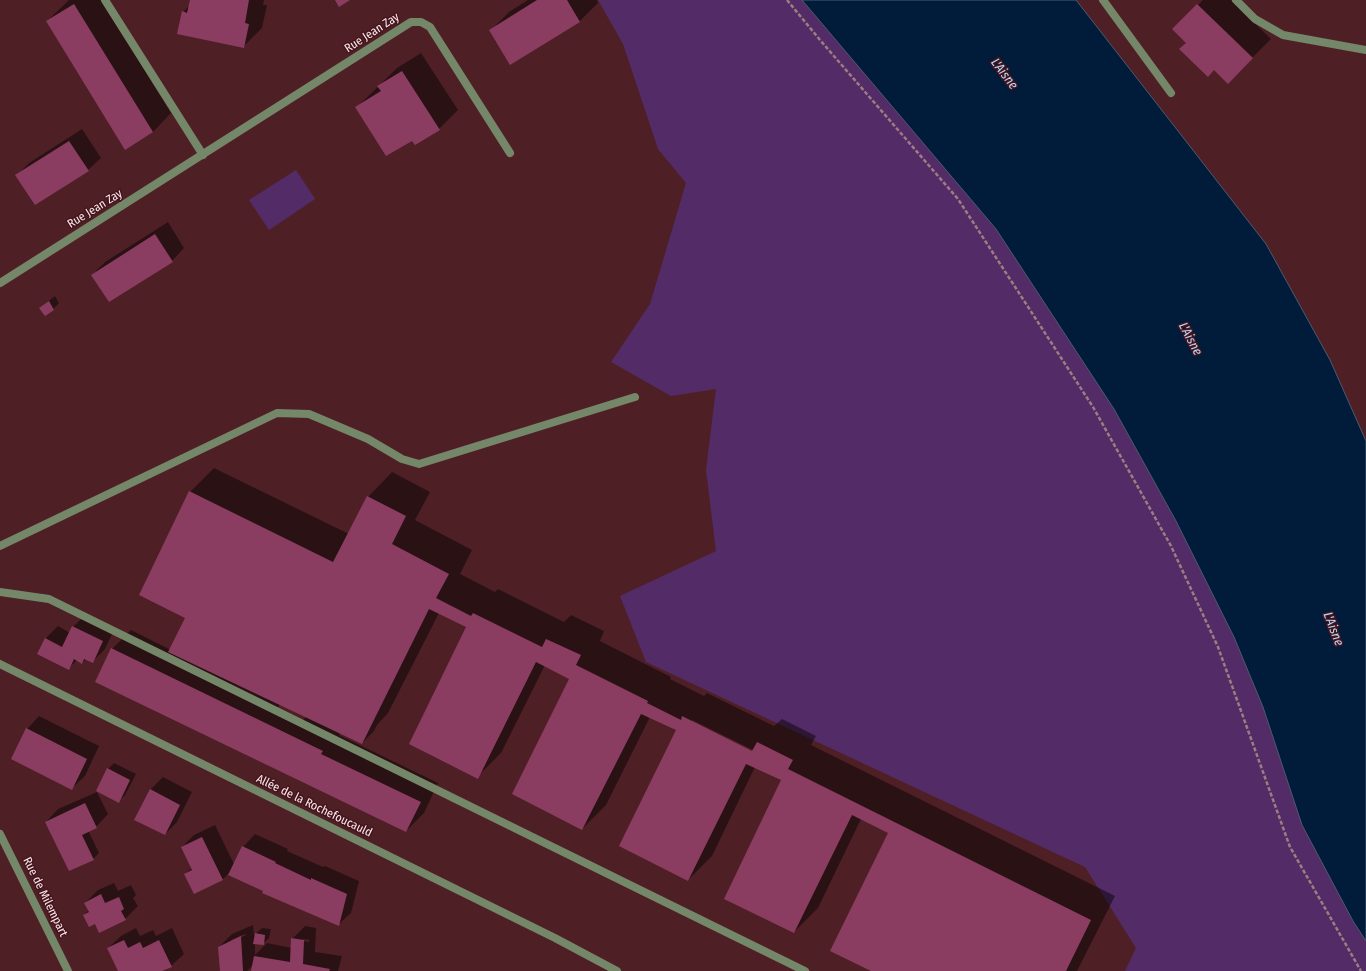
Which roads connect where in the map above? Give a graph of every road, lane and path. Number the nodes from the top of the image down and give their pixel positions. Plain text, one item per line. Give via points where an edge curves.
1 (105, 0) edge
2 (787, 0) edge
3 (1103, 0) edge
4 (1236, 0) edge
5 (1366, 50) edge
6 (1171, 93) dead end
7 (510, 153) dead end
8 (203, 155) junction
9 (0, 283) edge
10 (635, 397) dead end
11 (0, 546) edge
12 (0, 592) edge
13 (0, 664) edge
14 (0, 834) edge
15 (68, 971) edge
16 (617, 971) edge
17 (805, 971) edge
18 (1361, 971) edge

1 - 8 street
2 - 18 path via 958,199 1093,407 1171,546 1218,647 1290,847
3 - 6 street
4 - 5 street via 1255,19 1283,35
7 - 8 street, Rue Jean Zay via 430,27 422,22 411,22
8 - 9 street, Rue Jean Zay
10 - 11 street via 419,464 402,459 368,440 309,414 277,413
12 - 17 street via 49,599
13 - 16 street, Allée de la Rochefoucauld via 548,934
14 - 15 street, Rue de Milempart

